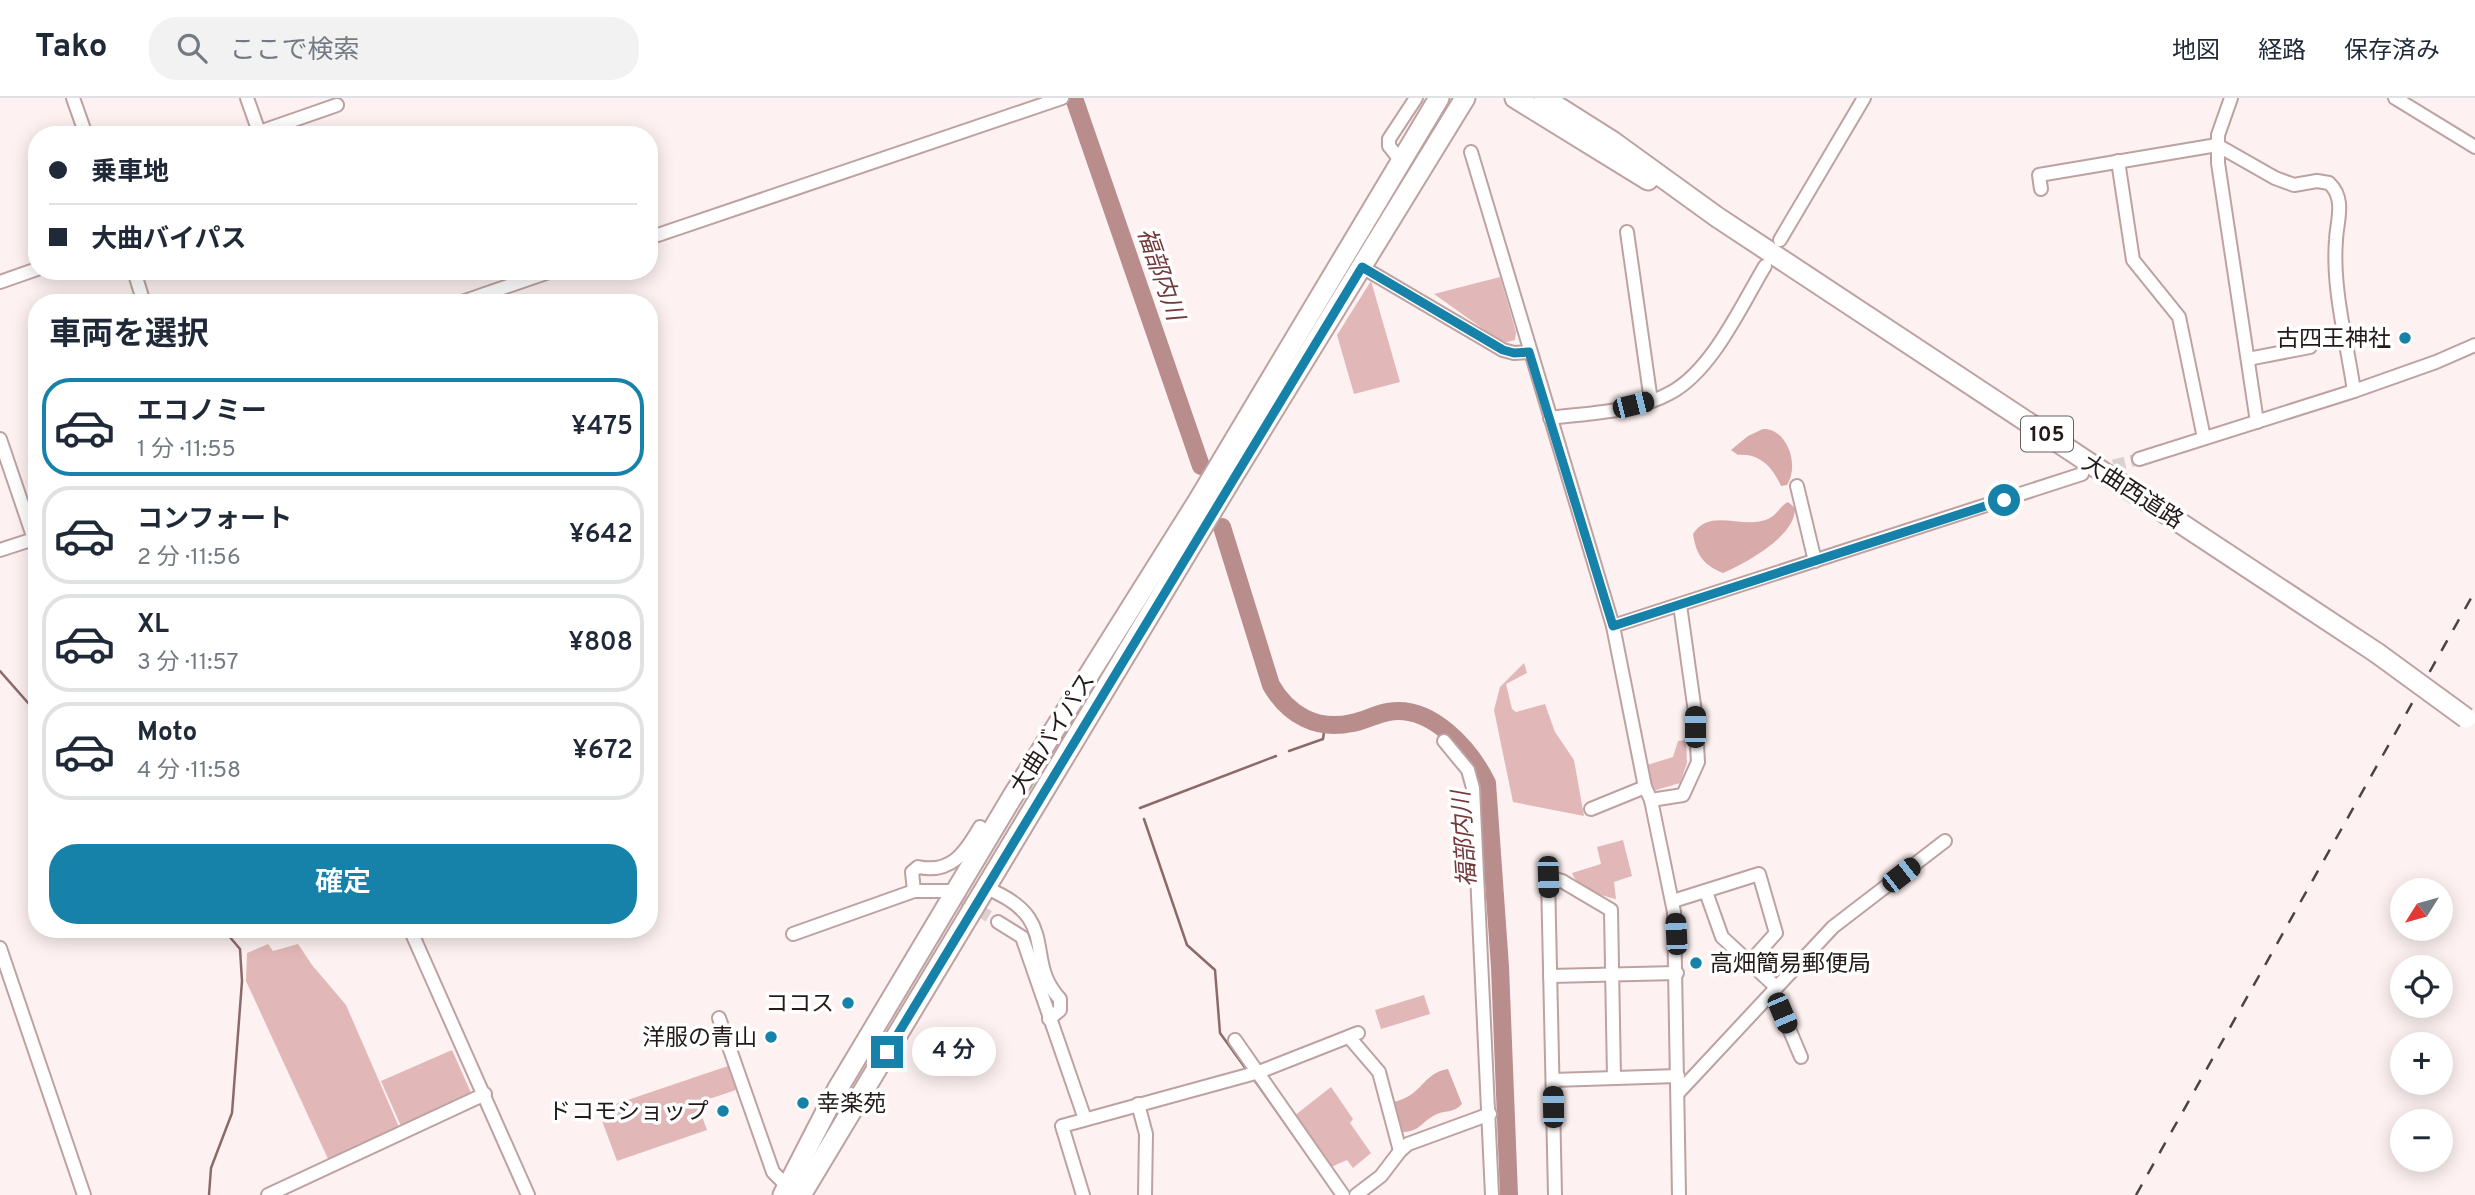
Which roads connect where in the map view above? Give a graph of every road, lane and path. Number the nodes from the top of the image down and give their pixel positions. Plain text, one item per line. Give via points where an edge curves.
1 (73, 98) edge
2 (247, 98) edge
3 (1062, 98) edge
4 (1416, 98) edge
5 (1439, 98) edge
6 (1465, 98) edge
7 (1516, 98) edge
8 (1544, 98) edge
9 (1864, 98) edge
10 (2231, 98) edge
11 (2395, 98) edge
12 (337, 105) dead end
13 (83, 126) edge
14 (253, 126) edge
15 (276, 126) edge
16 (2217, 145) junction
17 (2475, 147) edge
18 (1471, 152) dead end
19 (1401, 161) junction
20 (2118, 162) junction
21 (2041, 189) dead end
22 (1717, 217) junction
23 (1627, 232) dead end
24 (658, 235) edge
25 (1780, 240) dead end
26 (1765, 266) dead end
27 (1362, 267) junction
28 (28, 272) edge
29 (526, 280) edge
30 (0, 282) edge
31 (485, 294) edge
32 (2475, 345) edge
33 (2310, 347) dead end
34 (1529, 352) junction
35 (2248, 359) junction
36 (2354, 391) junction
37 (1651, 401) junction
38 (1550, 418) junction
39 (2257, 422) junction
40 (2204, 438) junction
41 (0, 439) edge
42 (2140, 459) tunnel mouth
43 (2082, 474) tunnel mouth
44 (1797, 486) dead end
45 (28, 516) edge
46 (28, 541) edge
47 (0, 550) edge
48 (1815, 561) junction
49 (1680, 605) junction
50 (1613, 626) junction
51 (2471, 721) edge
52 (1444, 741) dead end
53 (1645, 788) junction
54 (1651, 800) junction
55 (1591, 808) dead end
56 (987, 839) junction
57 (1945, 841) dead end
58 (986, 888) junction
59 (914, 891) junction
60 (948, 891) tunnel mouth
61 (1706, 892) junction
62 (1673, 901) junction
63 (998, 922) tunnel mouth
64 (793, 934) dead end
65 (414, 938) edge
66 (0, 948) edge
67 (1749, 963) junction
68 (1677, 973) junction
69 (1612, 975) junction
70 (1550, 976) junction
71 (1774, 989) junction
72 (719, 1018) dead end
73 (1049, 1019) junction
74 (1234, 1040) dead end
75 (1801, 1057) dead end
76 (1256, 1072) junction
77 (1678, 1076) junction
78 (1614, 1079) junction
79 (1553, 1080) junction
80 (1679, 1092) junction
81 (485, 1094) junction
82 (1138, 1104) junction
83 (1490, 1114) junction
84 (1085, 1119) junction
85 (1399, 1151) junction
86 (791, 1193) edge
87 (85, 1195) edge
88 (268, 1195) edge
89 (528, 1195) edge
90 (1083, 1195) edge
91 (1145, 1195) edge
92 (1343, 1195) edge
93 (1356, 1195) edge
94 (1492, 1195) edge
95 (1555, 1195) edge
96 (1679, 1195) edge

1 - 13 street
2 - 14 street
3 - 24 street
4 - 19 street via 1389,139
5 - 19 highway, 大曲バイパス
6 - 27 highway, 大曲バイパス
7 - 22 highway via 1623,166
8 - 22 highway
9 - 25 street
10 - 16 street
11 - 17 street
12 - 15 street
16 - 20 street
16 - 35 street
16 - 36 street via 2275,178 2298,186 2324,181 2337,193 2338,289
18 - 34 street
19 - 56 highway, 大曲バイパス via 1198,501
20 - 21 street via 2039,175
20 - 40 street via 2133,260 2179,317
22 - 51 highway, 大曲西道路 / 105, bridge via 2376,653
23 - 37 street
26 - 37 street via 1707,361 1688,382
27 - 34 street via 1503,350
27 - 58 highway, 大曲バイパス
28 - 30 street
29 - 31 street
32 - 36 street
33 - 35 street
34 - 38 street
35 - 39 street
36 - 39 street
37 - 38 street
38 - 50 street
39 - 40 street
40 - 42 street
41 - 45 street
43 - 48 street
44 - 48 street
46 - 47 street
48 - 49 street
49 - 50 street
49 - 54 street via 1698,762 1683,795
50 - 53 street
52 - 83 street via 1468,770 1473,788
53 - 54 street
53 - 55 street
54 - 62 street
56 - 59 street via 980,827 957,861 944,868 918,867 910,879
56 - 86 highway, 大曲バイパス via 837,1090
57 - 71 street via 1833,927
58 - 73 street via 1020,906 1034,923 1050,988 1060,999 1060,1010
58 - 86 highway, 大曲バイパス
59 - 60 street
59 - 64 street
61 - 62 street
61 - 67 street via 1722,937
61 - 67 street via 1759,874 1776,933
62 - 68 street
63 - 73 street via 1022,937
65 - 81 street
66 - 87 street
67 - 71 street
68 - 69 street
68 - 77 street
69 - 70 street
69 - 70 street via 1611,910 1548,877
69 - 78 street
70 - 79 street
71 - 75 street
71 - 80 street
72 - 86 street via 773,1172
73 - 84 street
74 - 76 street
76 - 82 street
76 - 85 street via 1354,1035 1379,1072
76 - 92 street
77 - 78 street
77 - 80 street
78 - 79 street
79 - 95 street
80 - 96 street
81 - 88 street
81 - 89 street
82 - 84 street
82 - 91 street via 1146,1134
83 - 85 street
83 - 94 street
84 - 90 street via 1062,1126
85 - 93 street via 1381,1176

